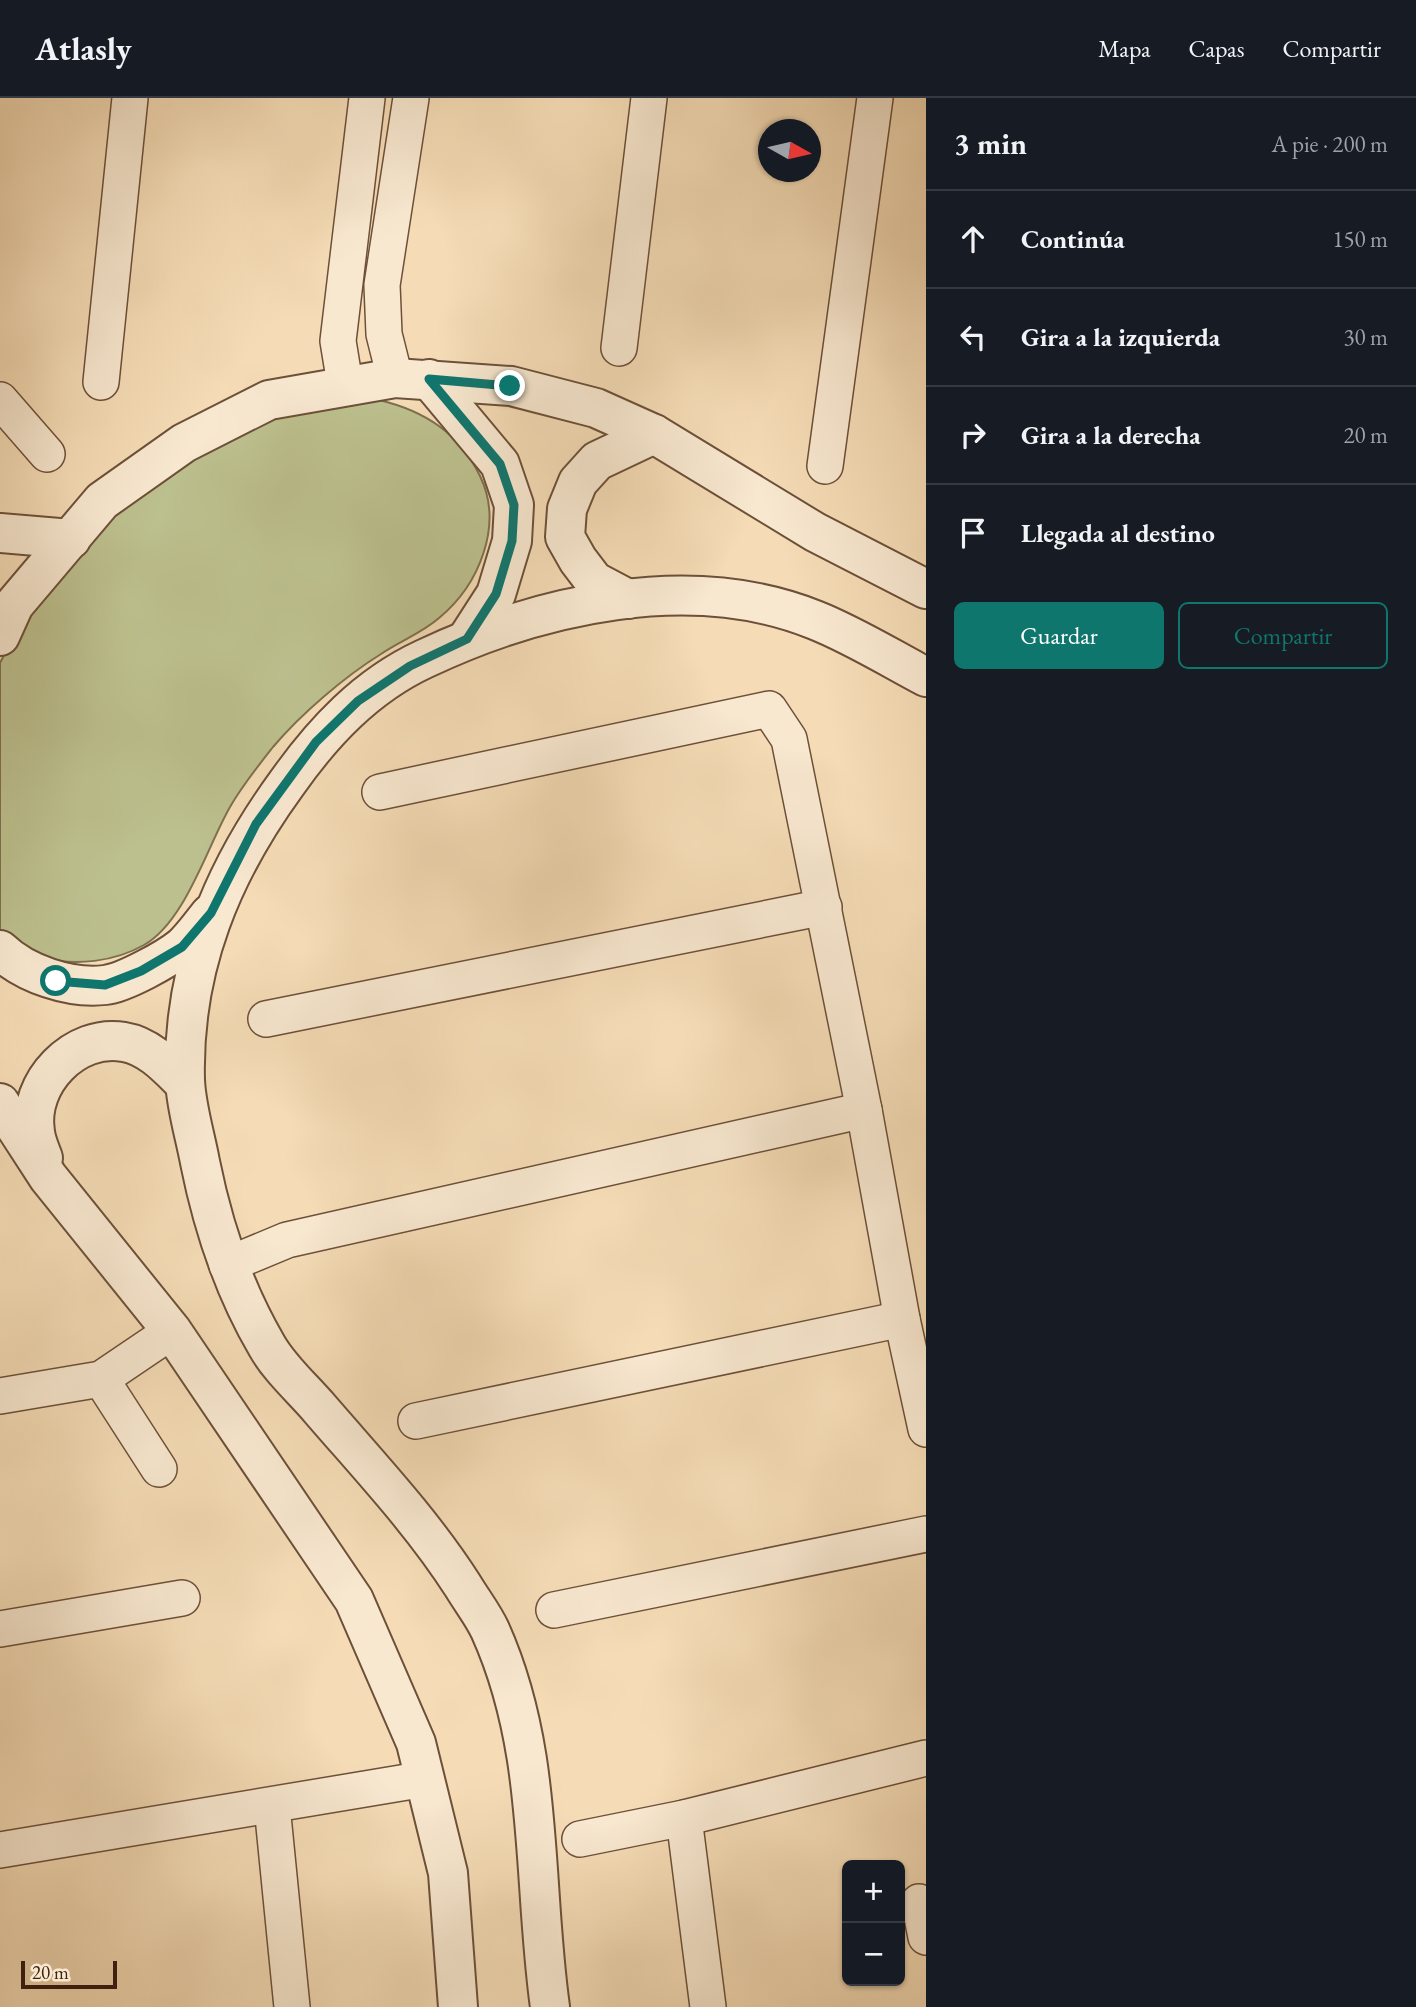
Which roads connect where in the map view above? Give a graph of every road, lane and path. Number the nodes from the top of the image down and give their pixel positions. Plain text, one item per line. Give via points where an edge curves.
1 (130, 98) edge
2 (367, 98) edge
3 (411, 98) edge
4 (649, 98) edge
5 (875, 98) edge
6 (619, 348) dead end
7 (412, 379) junction
8 (101, 382) dead end
9 (345, 384) junction
10 (0, 400) edge
11 (654, 434) junction
12 (47, 454) dead end
13 (825, 466) dead end
14 (0, 533) edge
15 (71, 539) junction
16 (926, 589) edge
17 (628, 599) junction
18 (0, 636) edge
19 (467, 639) junction
20 (926, 677) edge
21 (380, 792) dead end
22 (824, 907) junction
23 (211, 913) junction
24 (0, 950) edge
25 (267, 1019) dead end
26 (185, 1084) junction
27 (0, 1103) edge
28 (864, 1110) junction
29 (48, 1177) junction
30 (227, 1265) junction
31 (902, 1319) junction
32 (172, 1331) junction
33 (101, 1379) junction
34 (0, 1396) edge
35 (416, 1421) dead end
36 (926, 1429) edge
37 (159, 1469) dead end
38 (926, 1534) edge
39 (182, 1598) dead end
40 (554, 1610) dead end
41 (0, 1629) edge
42 (926, 1758) edge
43 (425, 1779) junction
44 (272, 1806) junction
45 (684, 1818) junction
46 (580, 1839) dead end
47 (0, 1850) edge
48 (919, 1902) dead end
49 (926, 1937) edge
50 (292, 2007) edge
51 (458, 2007) edge
52 (550, 2007) edge
53 (708, 2007) edge

1 - 8 street
2 - 9 street via 338,341
3 - 7 street via 383,285 384,334
4 - 6 street
5 - 13 street
7 - 9 street
7 - 11 street via 523,389 596,408
7 - 19 street via 500,464 514,505 512,541 496,594
9 - 15 street via 269,400 184,443 102,501
10 - 12 street
11 - 16 street via 815,533
11 - 17 street via 597,461 578,482 567,509 565,537 578,559 594,581
14 - 15 street
15 - 18 street via 14,605
17 - 19 street via 577,608
17 - 20 street via 682,595 745,600 814,620
19 - 23 street via 410,666 358,701 316,742 256,824
21 - 22 street via 769,709 789,739
22 - 25 street
22 - 28 street
23 - 24 street via 182,947 105,985 56,981 11,961
23 - 26 street via 188,1011
26 - 29 street via 158,1058 125,1042 95,1041 69,1053 37,1102 35,1131
26 - 30 street via 212,1221
27 - 29 street
28 - 30 street via 287,1240
28 - 31 street
29 - 32 street
30 - 52 street via 269,1350 433,1539 489,1627 516,1698 537,1819
31 - 35 street
31 - 36 street
32 - 33 street
32 - 43 street via 354,1600 416,1743
33 - 34 street
33 - 37 street
38 - 40 street
39 - 41 street
42 - 45 street
43 - 44 street
43 - 51 street via 448,1873
44 - 47 street
44 - 50 street
45 - 46 street
45 - 53 street
48 - 49 street

